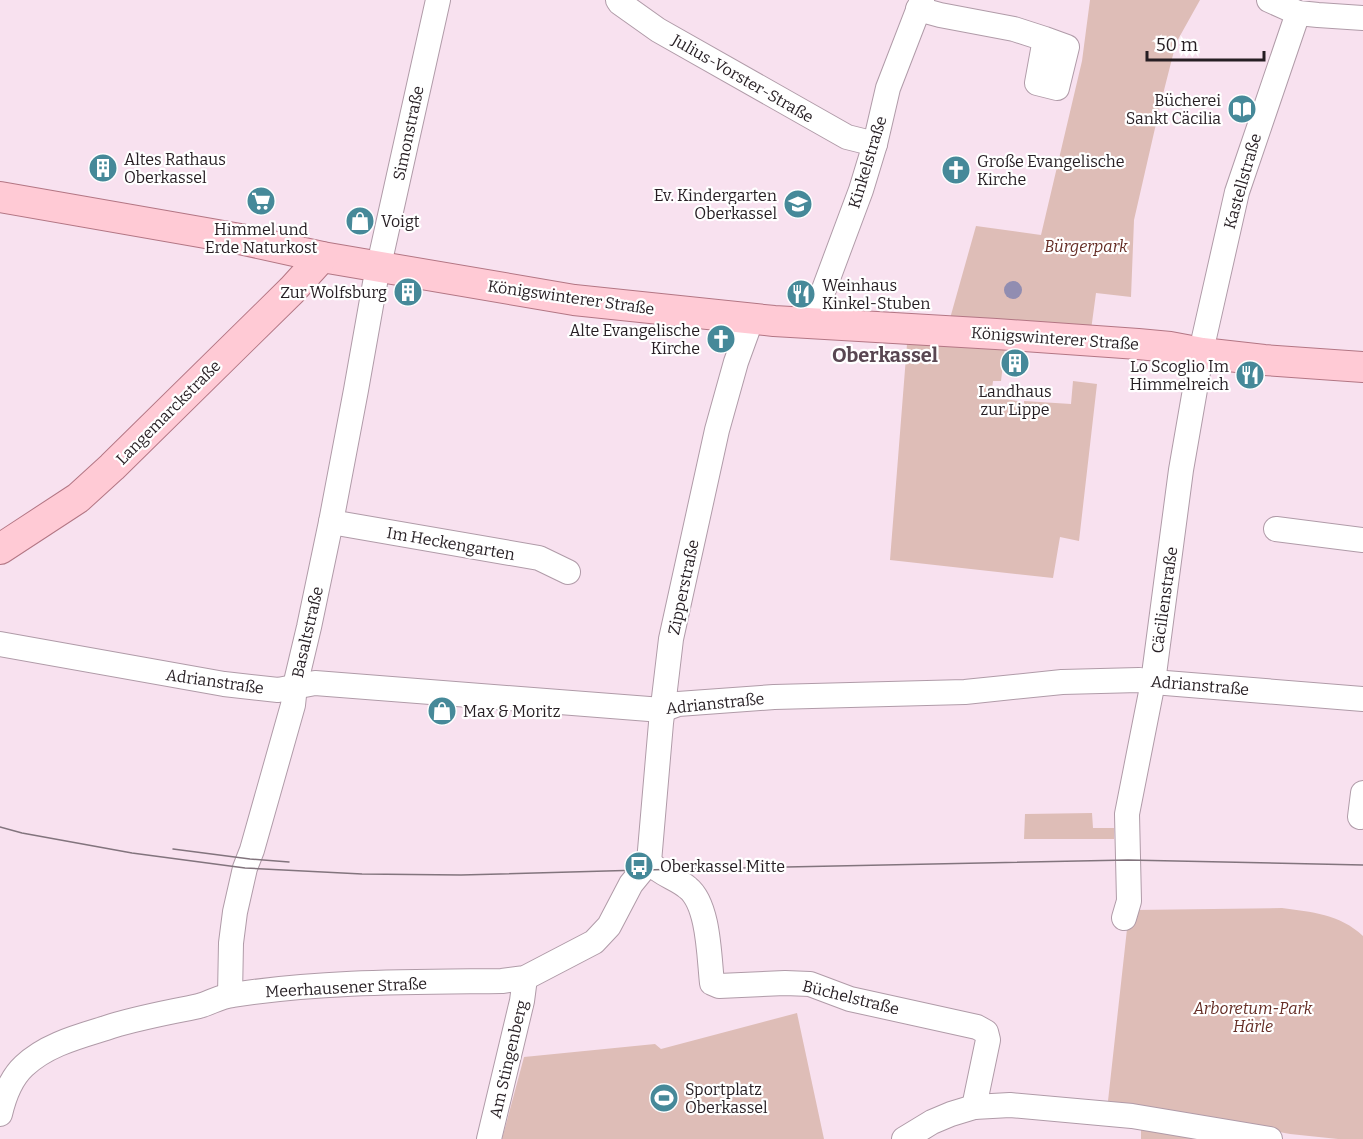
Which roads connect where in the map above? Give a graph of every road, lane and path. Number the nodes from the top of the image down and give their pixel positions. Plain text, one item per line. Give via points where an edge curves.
1 (438, 0) edge
2 (618, 0) edge
3 (1269, 0) edge
4 (920, 4) edge
5 (1298, 13) junction
6 (1363, 18) edge
7 (1046, 39) dead end
8 (875, 144) junction
9 (0, 197) edge
10 (322, 257) junction
11 (379, 267) junction
12 (753, 318) junction
13 (811, 324) junction
14 (1202, 353) junction
15 (1363, 367) edge
16 (331, 522) junction
17 (1276, 529) dead end
18 (1363, 540) edge
19 (0, 549) edge
20 (568, 572) dead end
21 (0, 644) edge
22 (1154, 682) junction
23 (295, 686) junction
24 (1363, 699) edge
25 (662, 710) junction
26 (1363, 793) edge
27 (1360, 817) dead end
28 (649, 862) junction
29 (1124, 918) dead end
30 (525, 978) junction
31 (230, 995) junction
32 (974, 1107) junction
33 (0, 1114) edge
34 (489, 1139) edge
35 (904, 1139) edge
36 (1270, 1139) edge

1 - 11 street, Simonstraße
2 - 8 street, Julius-Vorster-Straße via 658,30 847,137
3 - 5 street
4 - 7 street via 940,15
4 - 8 street, Kinkelstraße via 888,87
5 - 6 street
5 - 14 street, Kastellstraße via 1237,192
8 - 13 street, Kinkelstraße
9 - 10 main road, Königswinterer Straße
10 - 11 main road, Königswinterer Straße
10 - 19 main road, Langemarckstraße via 78,498
11 - 12 main road, Königswinterer Straße via 557,298
11 - 16 street, Basaltstraße
12 - 13 main road, Königswinterer Straße
12 - 25 street, Zipperstraße via 717,430 671,639
13 - 14 main road, Königswinterer Straße via 1064,338
14 - 15 main road, Königswinterer Straße
14 - 22 street, Cäcilienstraße via 1181,470
16 - 20 street, Im Heckengarten via 539,558
16 - 23 street, Basaltstraße
17 - 18 street
21 - 23 street, Adrianstraße via 224,684 278,690
22 - 24 street, Adrianstraße
22 - 25 street, Adrianstraße via 1062,682 965,692 774,697 678,704
22 - 29 street, Cäcilienstraße via 1127,814 1129,901
23 - 25 street, Adrianstraße via 315,682
23 - 31 street, Basaltstraße via 235,912
25 - 28 street, Zipperstraße
26 - 27 street
28 - 30 street, Meerhausener Straße via 631,884 609,926 594,942
28 - 32 street, Büchelstraße via 689,888 697,899 705,917 712,982 719,986 810,984 850,999 986,1032 988,1040
30 - 31 street, Meerhausener Straße via 324,985
30 - 34 street, Am Stingenberg
31 - 33 street, Meerhausener Straße via 126,1022 44,1050 15,1076
32 - 35 street via 932,1122
32 - 36 street via 1010,1105 1132,1116

